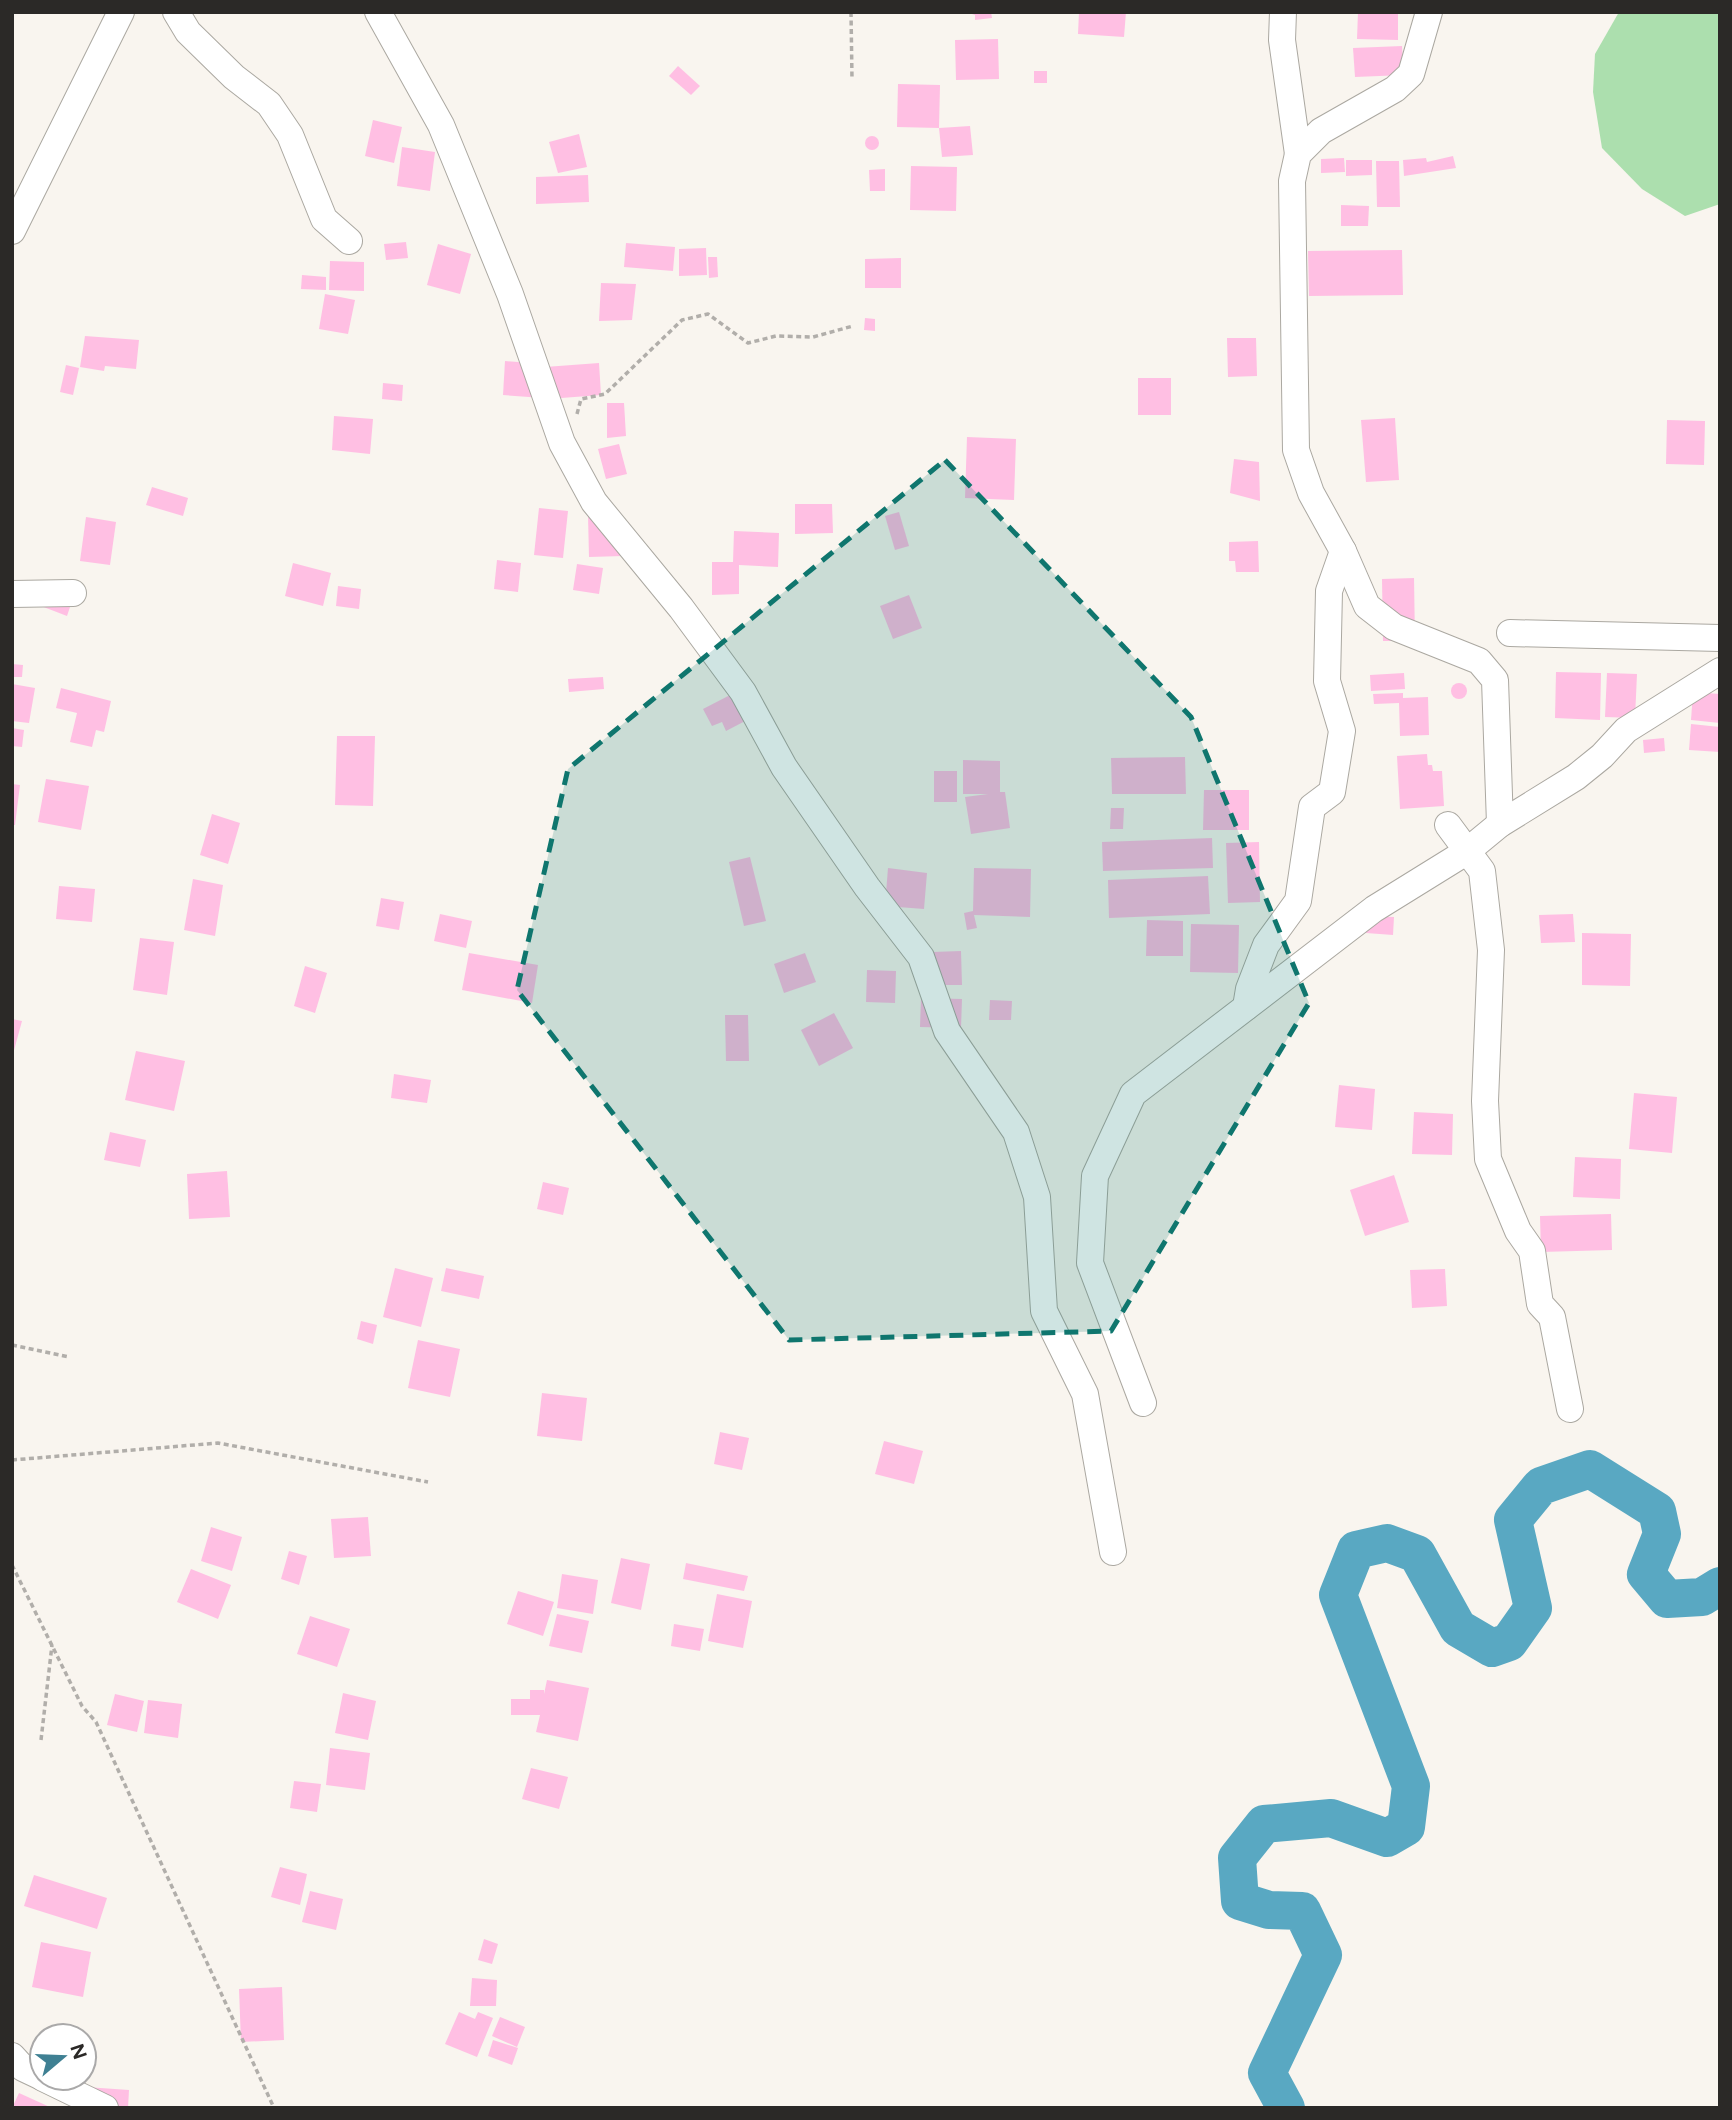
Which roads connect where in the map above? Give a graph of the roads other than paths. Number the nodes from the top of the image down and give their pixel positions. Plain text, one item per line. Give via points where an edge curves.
1 (121, 12) edge
2 (176, 12) edge
3 (378, 12) edge
4 (1283, 12) edge
5 (1429, 12) edge
6 (1298, 154) junction
7 (12, 231) edge
8 (349, 241) dead end
9 (1343, 551) junction
10 (73, 593) dead end
11 (12, 594) edge
12 (1510, 633) dead end
13 (1720, 638) edge
14 (1720, 671) edge
15 (1500, 824) junction
16 (1448, 825) dead end
17 (1465, 852) junction
18 (1246, 1007) junction
19 (1143, 1403) dead end
20 (1570, 1409) dead end
21 (1113, 1552) dead end
22 (12, 2056) edge
23 (28, 2070) edge
24 (72, 2092) edge
25 (105, 2108) edge

1 - 7 street
2 - 8 street via 188,32 270,104 290,135 324,219
3 - 21 street via 441,125 510,294 562,443 594,502 743,692 785,767 921,957 947,1031 1016,1132 1037,1197 1044,1311 1085,1394
4 - 6 street via 1282,40
5 - 6 street via 1411,74 1395,89 1321,131
6 - 9 street via 1292,181 1296,450 1311,493
9 - 15 street via 1367,606 1394,627 1479,661 1495,680
9 - 18 street via 1329,591 1327,681 1342,731 1332,792 1312,807 1298,901 1266,945
10 - 11 street
12 - 13 street
14 - 15 street via 1626,730 1576,777
15 - 17 street
16 - 17 street
17 - 18 street via 1374,909
17 - 20 street via 1482,871 1491,950 1485,1101 1488,1159 1518,1231 1532,1251 1540,1304 1552,1317
18 - 19 street via 1133,1094 1094,1176 1090,1263
22 - 23 street
24 - 25 street

